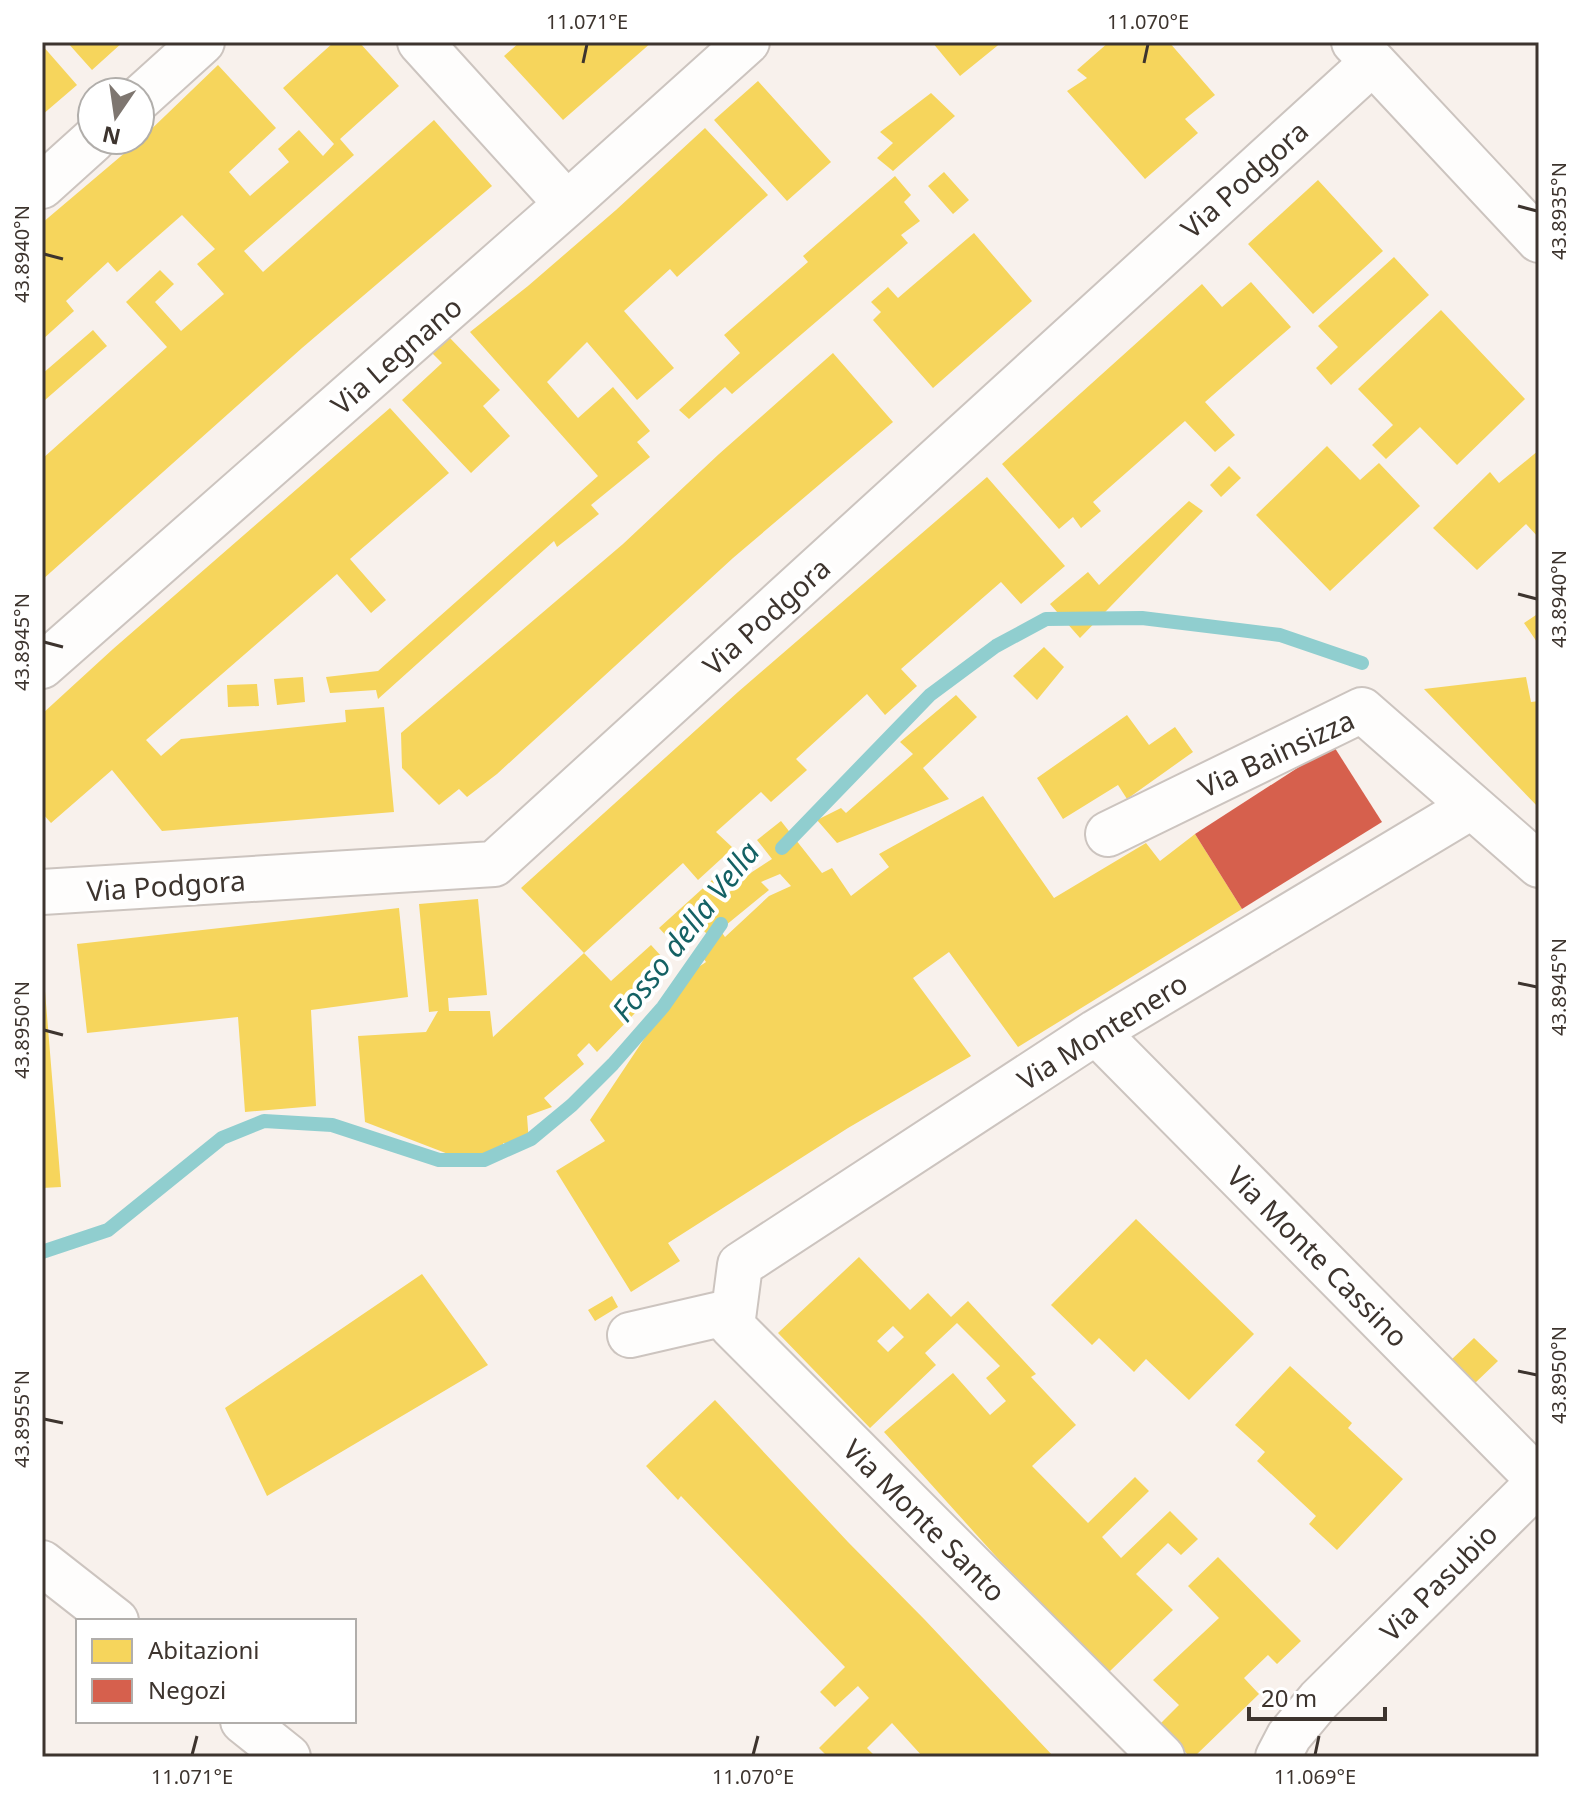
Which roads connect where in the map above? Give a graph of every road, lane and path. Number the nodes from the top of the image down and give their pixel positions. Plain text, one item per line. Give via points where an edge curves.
1 (202, 42) edge
2 (420, 42) edge
3 (747, 42) edge
4 (1363, 52) edge
5 (156, 84) edge
6 (76, 155) edge
7 (42, 186) edge
8 (567, 204) junction
9 (1539, 240) edge
10 (42, 666) edge
11 (1471, 807) junction
12 (1108, 834) dead end
13 (1539, 865) edge
14 (42, 892) edge
15 (1096, 1032) junction
16 (734, 1311) junction
17 (630, 1335) dead end
18 (1539, 1481) edge
19 (42, 1563) edge
20 (113, 1619) edge
21 (246, 1723) edge
22 (288, 1757) edge
23 (1162, 1757) edge
24 (1278, 1757) edge

1 - 5 street
2 - 8 street
3 - 8 street, Via Legnano
4 - 9 street
4 - 14 street, Via Podgora via 494,864
6 - 7 street
8 - 10 street, Via Legnano
11 - 12 street, Via Bainsizza via 1362,710
11 - 13 street, Via Bainsizza
11 - 15 street, Via Montenero
15 - 16 street, Via Montenero via 740,1265
15 - 18 street, Via Monte Cassino
16 - 17 street
16 - 23 street, Via Monte Santo via 732,1326
18 - 24 street, Via Pasubio via 1319,1700
19 - 20 street
21 - 22 street

